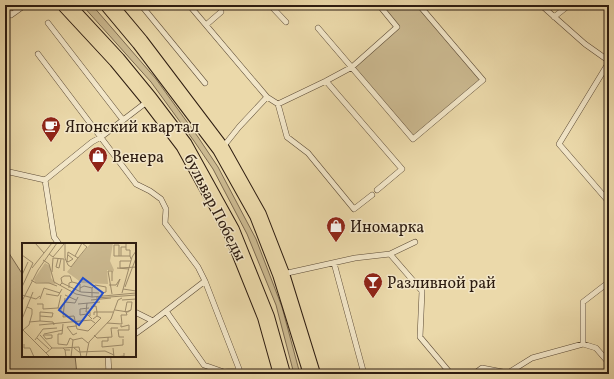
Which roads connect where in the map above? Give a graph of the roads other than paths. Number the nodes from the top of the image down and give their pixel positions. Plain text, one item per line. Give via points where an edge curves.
1 (25, 5) edge
2 (66, 5) edge
3 (109, 5) edge
4 (141, 5) edge
5 (189, 5) edge
6 (270, 5) edge
7 (378, 5) edge
8 (419, 5) edge
9 (540, 5) edge
10 (568, 6) dead end
11 (5, 7) edge
12 (221, 12) dead end
13 (554, 17) junction
14 (286, 22) dead end
15 (48, 23) dead end
16 (206, 25) junction
17 (318, 28) dead end
18 (38, 54) dead end
19 (609, 62) edge
20 (352, 67) junction
21 (326, 81) junction
22 (205, 83) dead end
23 (268, 97) junction
24 (149, 99) junction
25 (278, 104) junction
26 (123, 120) junction
27 (101, 137) junction
28 (222, 149) junction
29 (5, 171) edge
30 (45, 180) junction
31 (377, 190) dead end
32 (372, 195) dead end
33 (609, 202) edge
34 (415, 242) dead end
35 (58, 243) edge
36 (390, 254) junction
37 (334, 263) junction
38 (281, 274) junction
39 (205, 281) junction
40 (609, 286) edge
41 (166, 311) junction
42 (136, 312) edge
43 (153, 321) junction
44 (136, 333) edge
45 (583, 344) junction
46 (108, 357) edge
47 (609, 363) edge
48 (241, 372) edge
49 (109, 374) edge
50 (282, 374) edge
51 (312, 374) edge
52 (364, 374) edge
53 (451, 374) edge
54 (474, 374) edge

1 - 11 lane via 12,15
2 - 24 main road, бульвар Победы
3 - 28 main road, бульвар Победы
4 - 22 lane
5 - 16 lane
6 - 14 lane
7 - 20 lane via 397,27
8 - 20 lane via 483,80 413,139
9 - 13 lane
10 - 13 lane
12 - 16 lane
13 - 19 lane
15 - 26 lane
16 - 23 lane
17 - 20 lane
18 - 27 lane
19 - 33 lane via 559,144
20 - 21 lane
21 - 25 lane
21 - 31 lane via 402,169
23 - 25 lane
23 - 28 lane
24 - 26 lane
24 - 50 main road, бульвар Победы via 184,145 231,230 266,317
25 - 32 lane via 287,137 308,153 354,209
26 - 27 lane
27 - 30 lane
27 - 39 lane via 136,184 161,199 166,210 165,223 198,267
28 - 38 main road, бульвар Победы via 258,216
29 - 30 lane
30 - 35 lane via 54,237
34 - 36 lane
36 - 37 lane
36 - 53 lane via 422,290 420,337
37 - 38 lane
37 - 52 lane
38 - 51 main road, бульвар Победы
39 - 41 lane
39 - 48 lane
40 - 45 lane via 605,284 583,302
41 - 43 lane
41 - 48 lane via 204,365 224,372
42 - 43 lane
43 - 44 lane
45 - 47 lane via 596,348
45 - 54 lane via 532,358 508,373 482,368
46 - 49 lane

